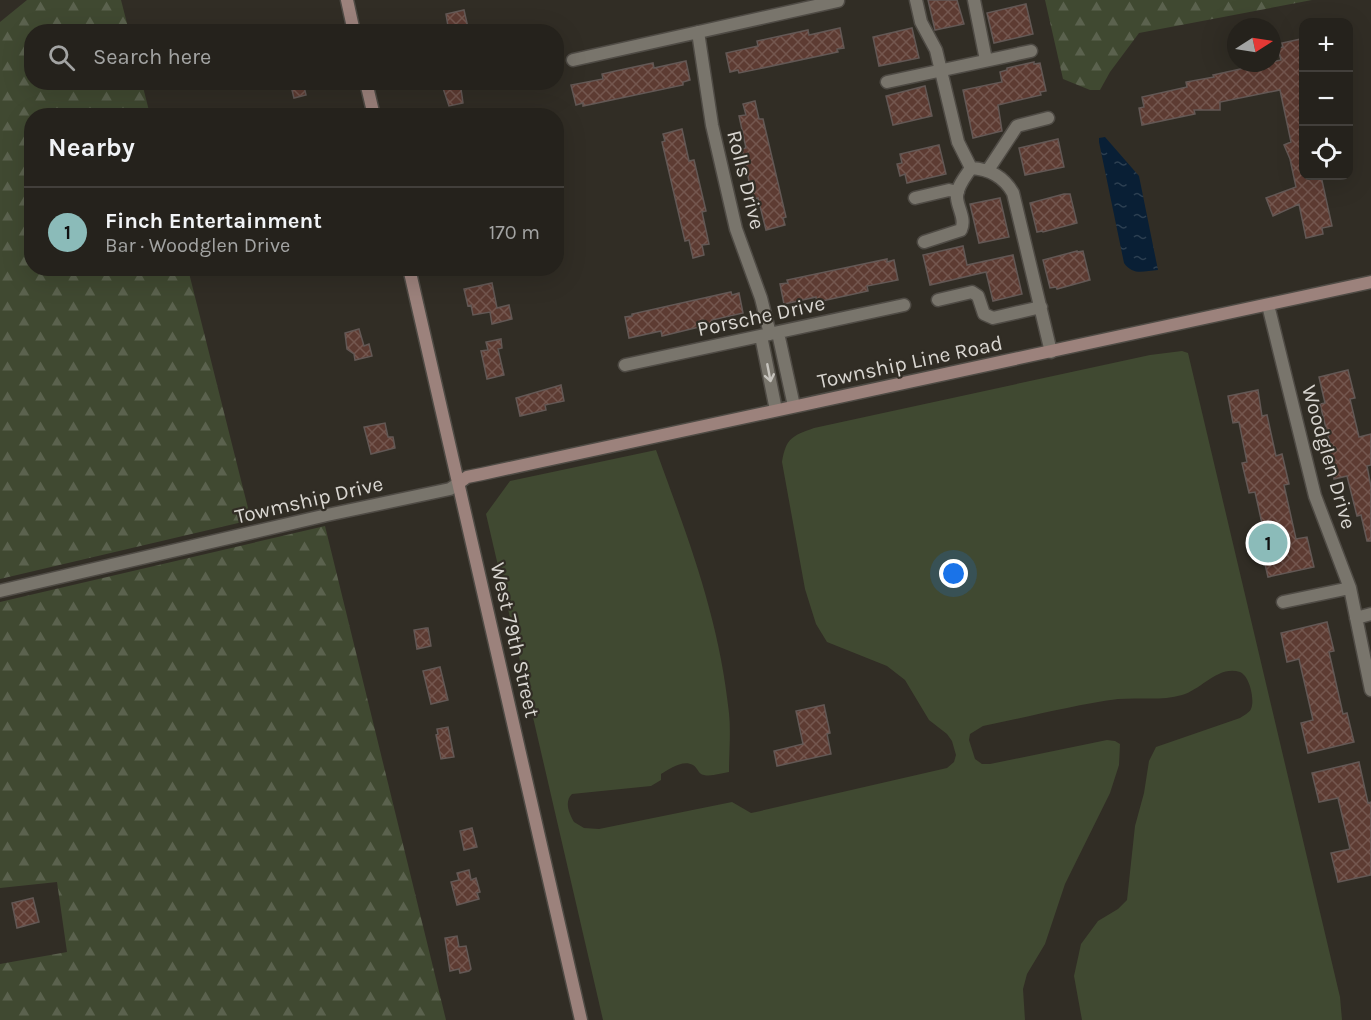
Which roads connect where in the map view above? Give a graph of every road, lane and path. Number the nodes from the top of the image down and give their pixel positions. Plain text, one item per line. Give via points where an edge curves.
1 (347, 0) edge
2 (916, 0) edge
3 (974, 0) edge
4 (838, 1) edge
5 (352, 24) edge
6 (698, 32) junction
7 (1031, 51) dead end
8 (573, 60) dead end
9 (986, 60) junction
10 (940, 70) junction
11 (887, 82) dead end
12 (368, 90) edge
13 (372, 108) edge
14 (1048, 118) dead end
15 (971, 168) junction
16 (988, 170) junction
17 (958, 192) junction
18 (915, 198) dead end
19 (924, 242) dead end
20 (411, 276) edge
21 (1371, 282) edge
22 (938, 300) dead end
23 (1268, 304) junction
24 (904, 305) dead end
25 (1041, 307) junction
26 (770, 334) junction
27 (1051, 352) junction
28 (625, 366) dead end
29 (794, 406) junction
30 (776, 410) junction
31 (459, 483) junction
32 (1350, 588) junction
33 (0, 591) edge
34 (1283, 602) dead end
35 (1371, 614) edge
36 (1356, 618) junction
37 (1371, 690) edge
38 (581, 1020) edge

1 - 5 main road
2 - 10 street
3 - 9 street
4 - 6 street
6 - 8 street
6 - 26 street, Rolls Drive via 712,125 736,229
7 - 9 street
9 - 10 street
10 - 11 street
10 - 15 street via 958,142
12 - 13 main road
14 - 16 street via 1017,126
15 - 16 street
15 - 17 street
16 - 25 street via 1013,194
17 - 18 street via 949,190
17 - 19 street via 961,230
20 - 31 main road, West 79th Street
21 - 23 main road, Township Line Road
22 - 25 street via 972,292 978,296 984,314 993,318
23 - 27 main road, Township Line Road
23 - 32 street, Woodglen Drive via 1315,496
24 - 26 street, Porsche Drive
25 - 27 street
26 - 28 street, Porsche Drive
26 - 29 street, Rolls Drive
26 -> 30 street, Rolls Drive
27 - 29 main road, Township Line Road
29 - 30 main road, Township Line Road
30 - 31 main road, Township Line Road via 467,477
31 - 33 street, Towmship Drive via 450,489
31 - 38 main road, West 79th Street
32 - 34 street
32 - 36 street, Woodglen Drive
35 - 36 street
36 - 37 street, Woodglen Drive

